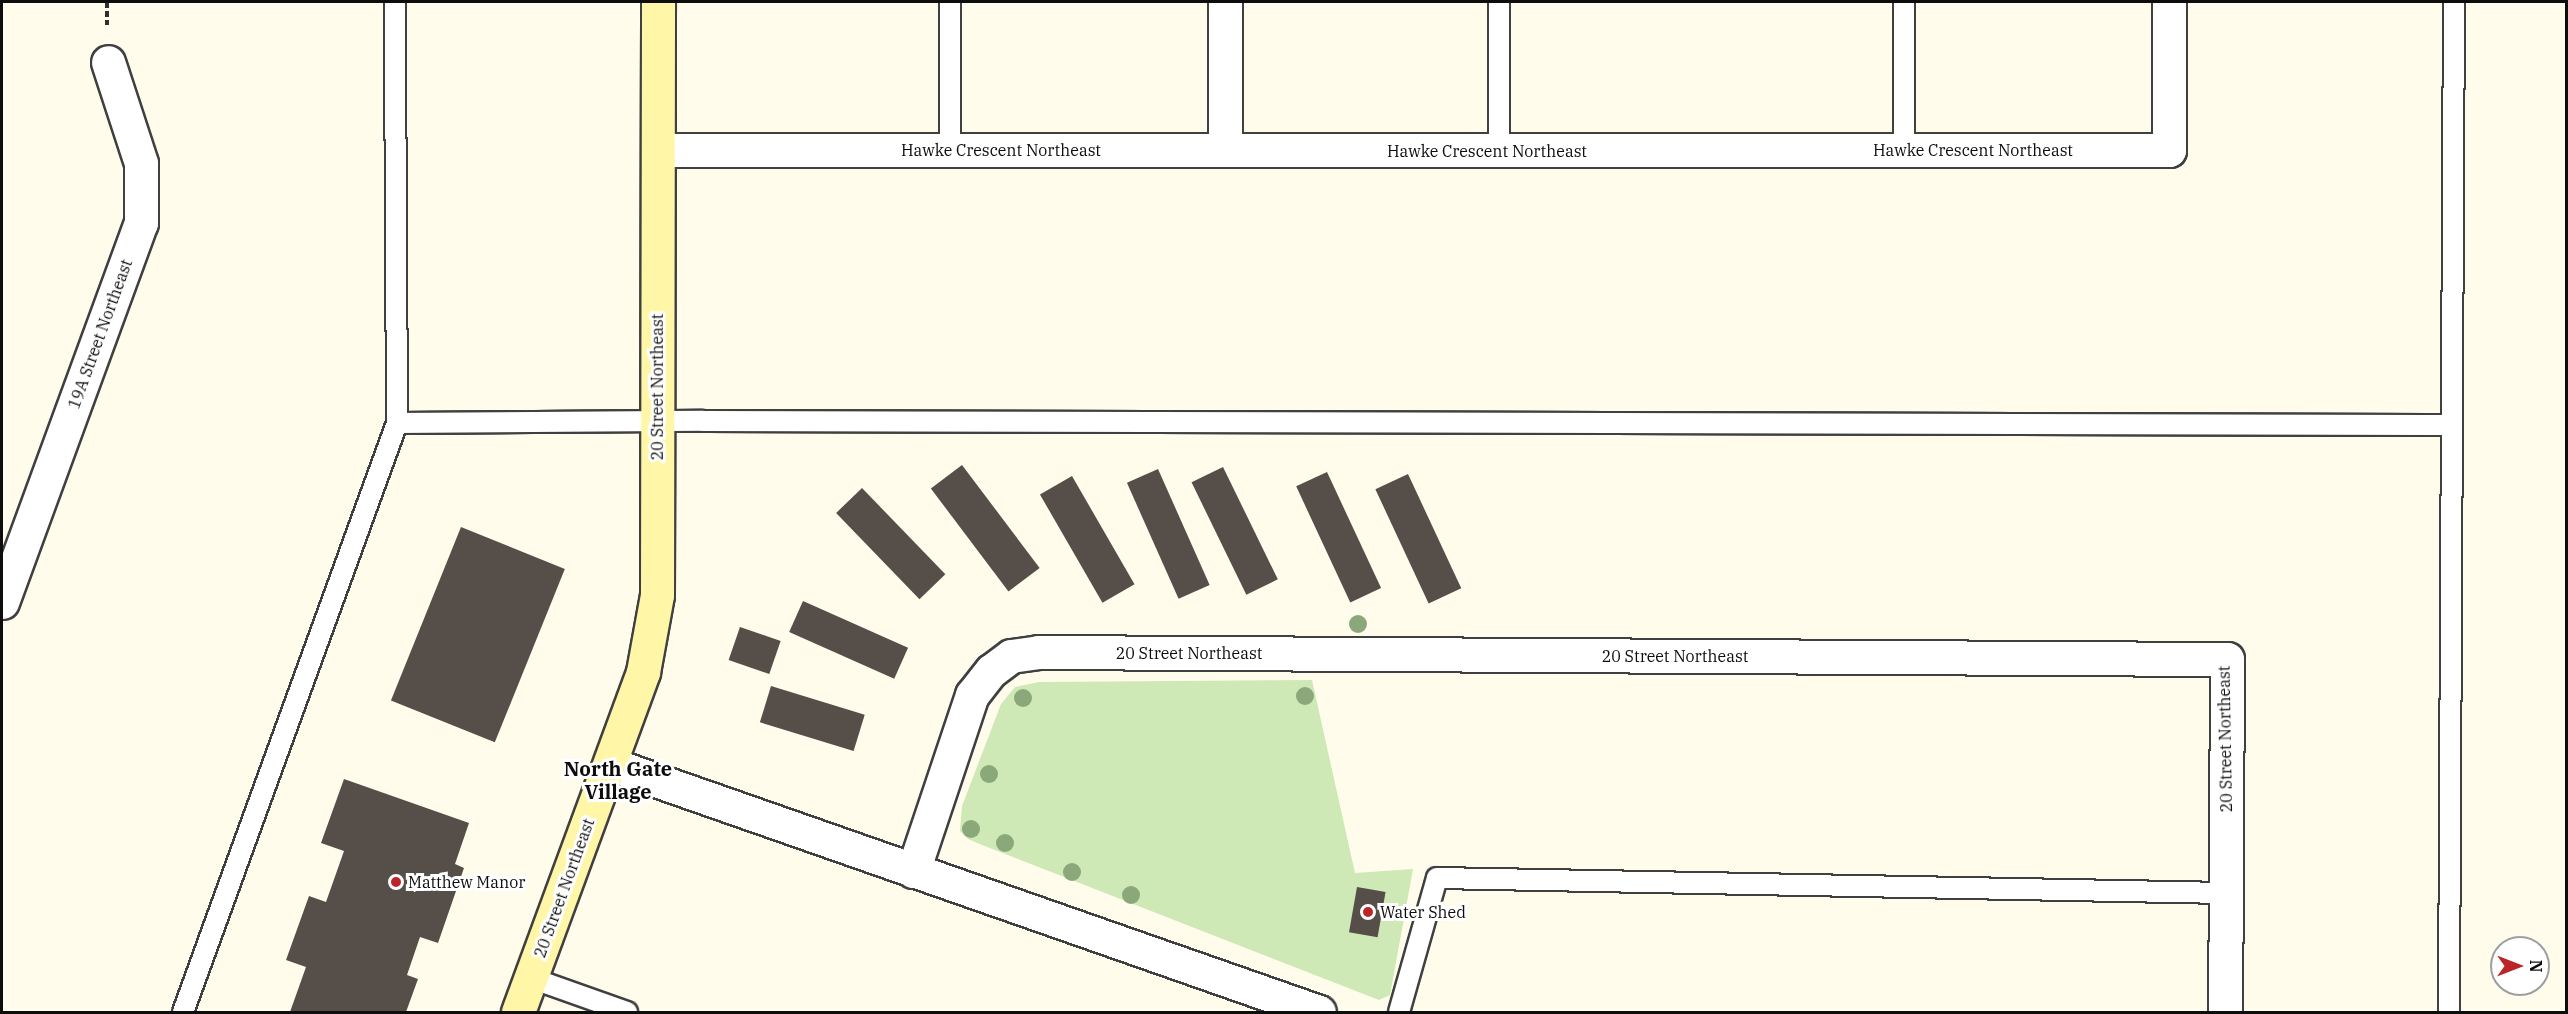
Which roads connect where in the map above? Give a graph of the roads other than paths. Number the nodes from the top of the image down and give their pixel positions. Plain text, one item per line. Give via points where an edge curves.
1 (395, 2) edge
2 (658, 2) edge
3 (950, 2) edge
4 (1225, 2) edge
5 (1499, 2) edge
6 (1904, 2) edge
7 (2169, 2) edge
8 (2454, 2) edge
9 (108, 62) dead end
10 (1225, 149) junction
11 (658, 150) junction
12 (950, 150) junction
13 (1904, 150) junction
14 (1499, 151) junction
15 (657, 421) junction
16 (397, 423) junction
17 (2452, 424) junction
18 (2, 602) edge
19 (610, 764) junction
20 (913, 871) junction
21 (2226, 893) junction
22 (531, 978) junction
23 (183, 1012) edge
24 (518, 1012) edge
25 (627, 1012) edge
26 (1319, 1012) edge
27 (1399, 1012) edge
28 (2225, 1012) edge
29 (2449, 1012) edge

1 - 16 lane
2 - 11 street, 20 Street Northeast
3 - 12 lane
4 - 10 street
5 - 14 lane
6 - 13 lane
7 - 13 street, Hawke Crescent Northeast via 2169,150
8 - 17 lane
9 - 18 street, 19A Street Northeast via 141,163 141,222
10 - 12 street, Hawke Crescent Northeast
10 - 14 street, Hawke Crescent Northeast
11 - 12 street, Hawke Crescent Northeast
11 - 15 street, 20 Street Northeast
13 - 14 street, Hawke Crescent Northeast
15 - 16 lane
15 - 17 lane
15 - 19 street, 20 Street Northeast via 657,595 643,672
16 - 23 lane
17 - 29 lane
19 - 20 street
19 - 22 street, 20 Street Northeast
20 - 21 street, 20 Street Northeast via 972,695 991,671 1011,656 1038,652 2227,659
20 - 26 street
21 - 27 lane via 1437,878
21 - 28 street, 20 Street Northeast
22 - 24 street, 20 Street Northeast
22 - 25 lane

